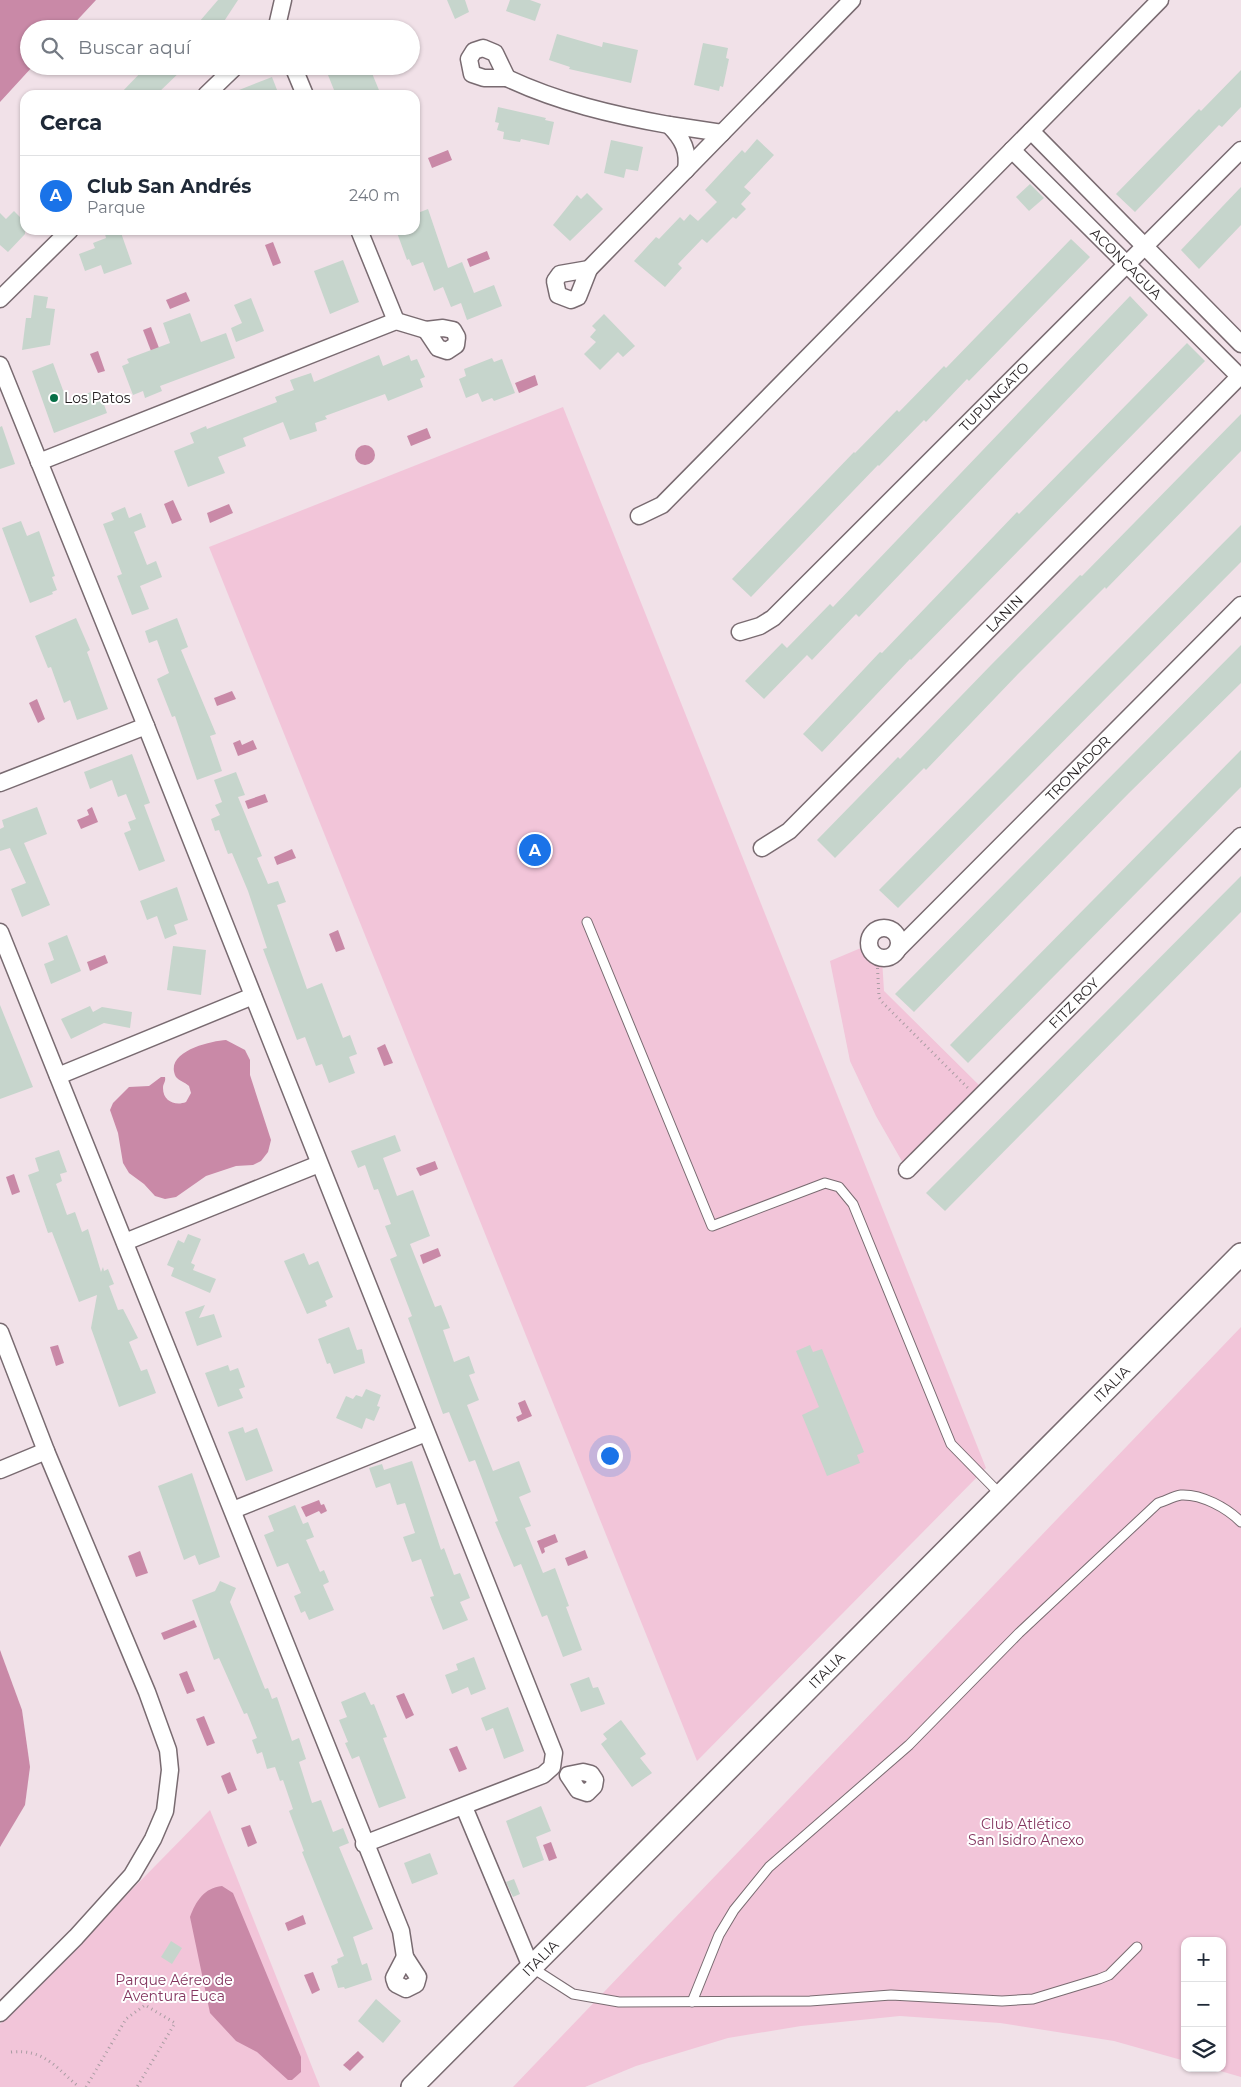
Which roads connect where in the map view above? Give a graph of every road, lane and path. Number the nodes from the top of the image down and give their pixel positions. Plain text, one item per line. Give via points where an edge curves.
1 (283, 0) edge
2 (852, 0) edge
3 (1160, 0) edge
4 (278, 20) edge
5 (227, 75) edge
6 (297, 75) edge
7 (506, 78) dead end
8 (211, 90) edge
9 (303, 90) edge
10 (669, 125) junction
11 (1031, 130) junction
12 (722, 133) junction
13 (1012, 150) junction
14 (1241, 150) edge
15 (686, 170) junction
16 (65, 235) edge
17 (361, 235) edge
18 (1144, 247) junction
19 (1125, 264) junction
20 (589, 269) dead end
21 (0, 299) edge
22 (396, 321) junction
23 (426, 330) dead end
24 (1241, 344) edge
25 (0, 365) edge
26 (1240, 376) edge
27 (39, 462) junction
28 (639, 516) dead end
29 (1241, 605) edge
30 (740, 632) dead end
31 (146, 726) junction
32 (0, 783) edge
33 (1241, 836) edge
34 (762, 848) dead end
35 (587, 922) dead end
36 (893, 931) junction
37 (0, 932) edge
38 (915, 933) junction
39 (898, 950) junction
40 (877, 958) junction
41 (253, 996) junction
42 (58, 1076) junction
43 (979, 1099) junction
44 (319, 1164) junction
45 (907, 1170) dead end
46 (125, 1242) junction
47 (1241, 1254) edge
48 (0, 1332) edge
49 (426, 1433) junction
50 (46, 1451) junction
51 (0, 1470) edge
52 (1001, 1495) junction
53 (232, 1510) junction
54 (1241, 1522) edge
55 (552, 1767) junction
56 (568, 1775) dead end
57 (464, 1807) junction
58 (364, 1844) junction
59 (1137, 1947) dead end
60 (405, 1957) dead end
61 (531, 1967) junction
62 (692, 2002) junction
63 (0, 2012) edge
64 (11, 2052) dead end
65 (79, 2087) edge
66 (86, 2087) edge
67 (137, 2087) edge
68 (412, 2087) edge

1 - 4 street
2 - 12 street
3 - 11 street
5 - 8 street
6 - 9 street
7 - 10 street via 586,107
10 - 12 street
10 - 15 street via 686,148
11 - 13 street
11 - 18 street, ACONCAGUA
12 - 15 street
13 - 19 street, ACONCAGUA
13 - 28 street via 662,505
14 - 18 street, TUPUNGATO
15 - 20 street
16 - 21 street
17 - 22 street
18 - 19 street, TUPUNGATO
18 - 24 street, ACONCAGUA
19 - 26 street, ACONCAGUA
19 - 30 street, TUPUNGATO via 773,618
22 - 23 street
22 - 27 street
25 - 27 street
26 - 34 street, LANIN via 789,831
27 - 31 street
29 - 38 street, TRONADOR
31 - 32 street
31 - 41 street
33 - 43 street, FITZ ROY
35 - 52 lane via 712,1226 825,1183 839,1188 854,1204 950,1444
36 - 38 street
36 - 39 street via 898,939
36 - 40 street via 878,929 870,936 868,945
37 - 42 street
38 - 39 street, TRONADOR
39 - 40 street, TRONADOR via 886,959
40 - 43 path via 882,1002
41 - 42 street
41 - 44 street
42 - 46 street
43 - 45 street, FITZ ROY
44 - 46 street
44 - 49 street
46 - 53 street
47 - 52 street, ITALIA
48 - 50 street
49 - 53 street
49 - 55 street via 554,1753
50 - 51 street
50 - 63 street via 168,1750 169,1790 165,1811 153,1840 132,1875 76,1937
52 - 61 street, ITALIA
53 - 58 street
54 - 62 lane via 1232,1513 1207,1500 1180,1495 1158,1503 1019,1633 909,1745 769,1867 734,1910 719,1936
55 - 56 street
55 - 57 street via 543,1775
57 - 58 street
57 - 61 street
58 - 60 street via 400,1931
59 - 62 lane via 1109,1975 1032,1999 1002,2001 891,1995 810,2001
61 - 62 lane via 573,1994 619,2002
61 - 68 street, ITALIA
64 - 65 path via 28,2050 40,2054
66 - 67 path via 126,2019 145,2005 175,2023

